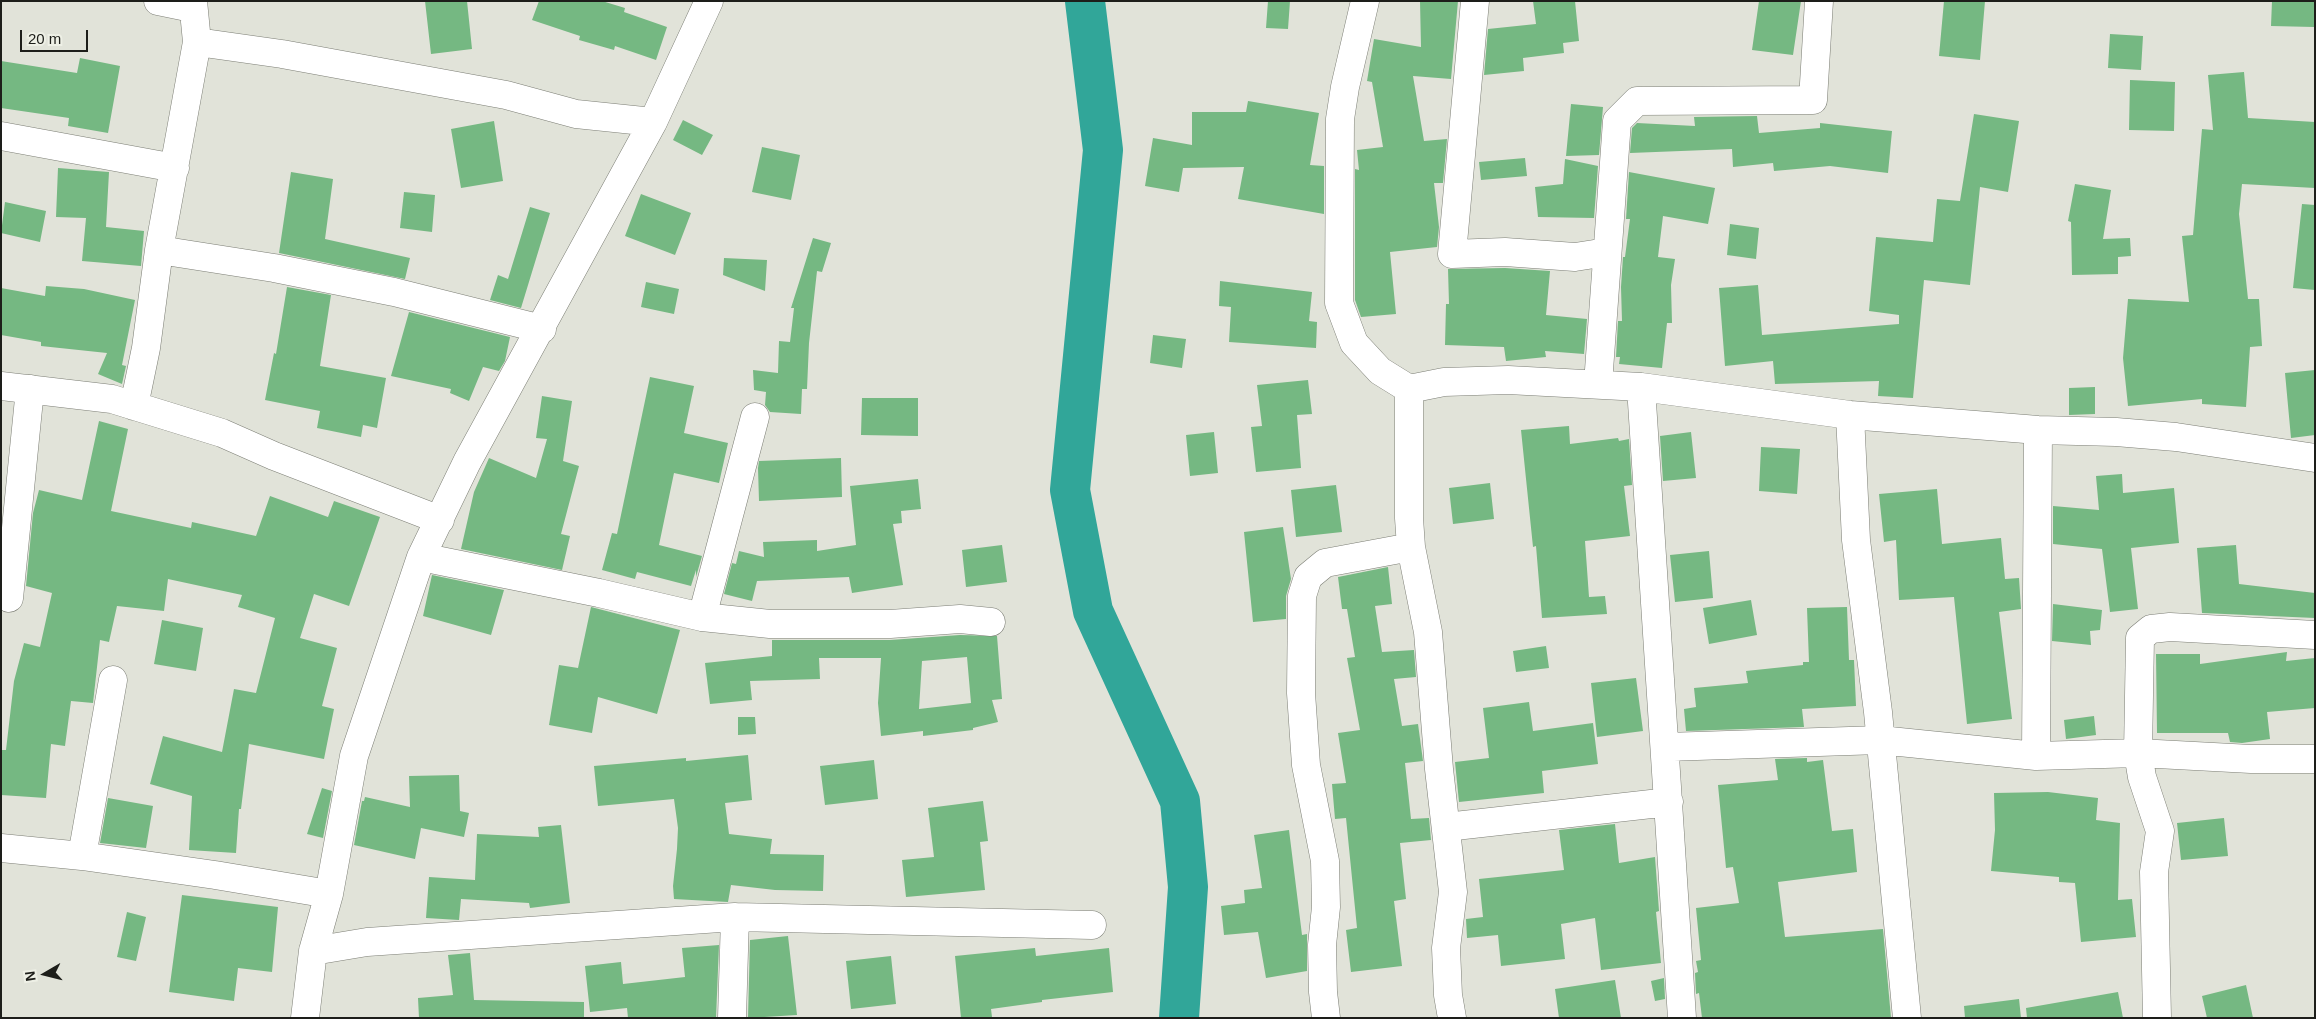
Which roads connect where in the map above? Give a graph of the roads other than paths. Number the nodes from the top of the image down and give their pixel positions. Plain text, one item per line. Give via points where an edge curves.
1 (158, 1) edge
2 (709, 1) edge
3 (1364, 1) edge
4 (1475, 1) edge
5 (1819, 1) edge
6 (193, 5) edge
7 (197, 42) junction
8 (653, 122) junction
9 (1, 136) edge
10 (175, 168) junction
11 (159, 250) junction
12 (1607, 252) junction
13 (1575, 257) junction
14 (1605, 283) junction
15 (542, 329) junction
16 (1598, 384) junction
17 (1, 386) edge
18 (1641, 387) junction
19 (30, 389) junction
20 (1409, 389) junction
21 (134, 406) junction
22 (1850, 415) junction
23 (755, 417) dead end
24 (2038, 430) junction
25 (2315, 458) edge
26 (440, 520) junction
27 (1411, 547) junction
28 (421, 557) junction
29 (9, 598) dead end
30 (702, 617) junction
31 (991, 622) dead end
32 (2315, 636) edge
33 (113, 680) dead end
34 (1880, 740) junction
35 (1666, 747) junction
36 (2138, 754) junction
37 (2036, 756) junction
38 (2315, 759) edge
39 (1669, 802) junction
40 (1446, 827) junction
41 (1, 848) edge
42 (82, 856) junction
43 (329, 894) junction
44 (735, 917) junction
45 (1092, 924) dead end
46 (313, 951) junction
47 (305, 1018) edge
48 (732, 1018) edge
49 (1326, 1018) edge
50 (1452, 1018) edge
51 (1682, 1018) edge
52 (1907, 1018) edge
53 (2157, 1018) edge

1 - 6 street
2 - 8 street
3 - 20 street via 1340,119 1339,303 1354,343 1380,371
4 - 13 street via 1452,254 1505,252
5 - 12 street via 1813,100 1637,101 1617,121
6 - 7 street
7 - 8 street via 282,54 506,95 576,114
7 - 10 street
8 - 15 street
9 - 10 street
10 - 11 street
11 - 15 street via 274,268 394,292
11 - 21 street via 146,348
12 - 13 street
12 - 14 street
13 - 14 street
14 - 16 street
15 - 26 street via 472,454
16 - 18 street
16 - 20 street via 1508,380 1444,382
17 - 19 street
18 - 22 street
18 - 35 street
19 - 21 street via 112,399
19 - 29 street
20 - 27 street via 1407,433
21 - 26 street via 222,433
22 - 24 street
22 - 34 street via 1856,540
23 - 30 street
24 - 25 street via 2176,437
24 - 37 street
26 - 28 street
27 - 40 street via 1428,632
27 - 49 street via 1325,562 1308,576 1302,596 1301,693 1306,765 1325,861 1322,992
28 - 30 street
28 - 43 street via 354,756
30 - 31 street via 770,624 890,624 960,619
32 - 36 street via 2170,627 2151,629 2140,638
33 - 42 street
34 - 35 street
34 - 37 street
34 - 52 street
35 - 39 street
36 - 37 street
36 - 38 street
36 - 53 street via 2160,831 2154,872
39 - 40 street
39 - 51 street
40 - 50 street via 1453,892 1446,948
41 - 42 street
42 - 43 street
43 - 46 street
44 - 45 street
44 - 46 street via 367,942
44 - 48 street
46 - 47 street

